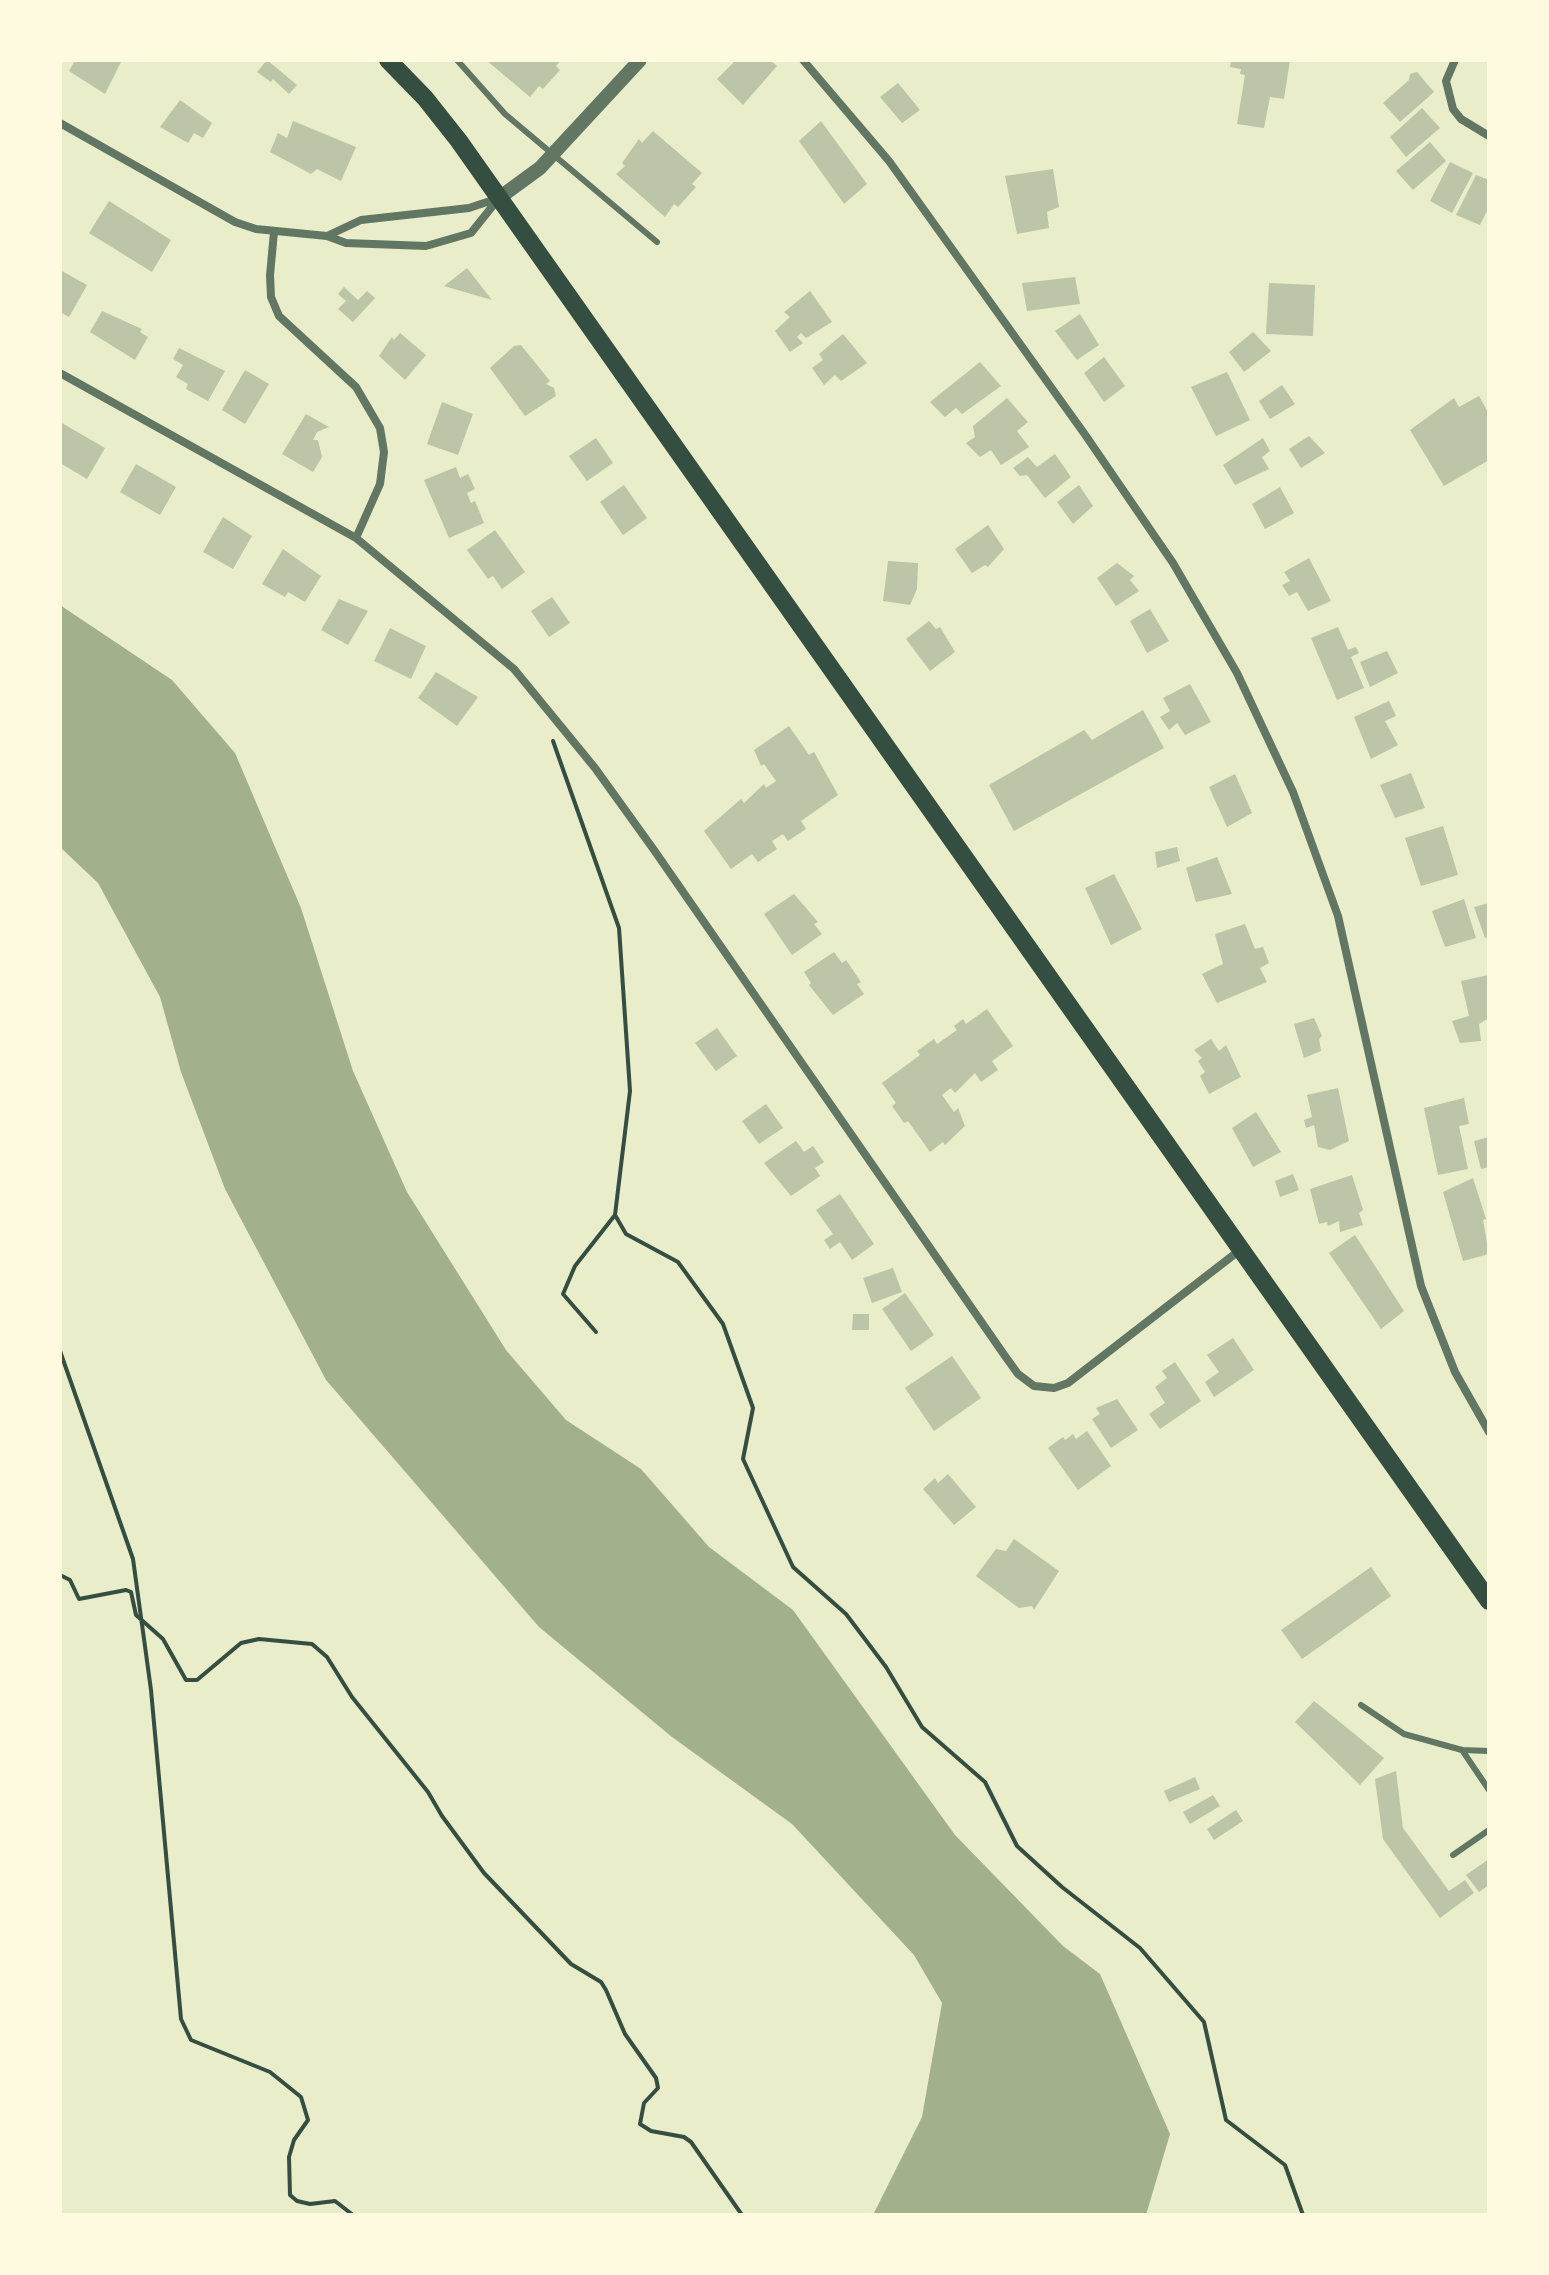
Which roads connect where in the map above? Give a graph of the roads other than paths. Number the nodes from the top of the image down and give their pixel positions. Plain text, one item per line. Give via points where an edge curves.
1 (388, 60) edge
2 (457, 60) edge
3 (803, 60) edge
4 (1455, 60) edge
5 (637, 61) edge
6 (60, 123) edge
7 (1489, 136) edge
8 (554, 154) junction
9 (499, 198) junction
10 (274, 232) junction
11 (327, 236) junction
12 (657, 242) dead end
13 (60, 373) edge
14 (356, 538) junction
15 (1241, 1249) junction
16 (1489, 1432) edge
17 (1489, 1601) edge
18 (1361, 1705) dead end
19 (1462, 1750) junction
20 (1489, 1751) edge
21 (1489, 1790) edge
22 (1489, 1830) edge
23 (1453, 1855) dead end

1 - 9 main road via 425,98
2 - 8 lane via 505,114
3 - 16 street via 889,161 1086,436 1173,563 1237,673 1293,792 1338,916 1421,1286 1455,1372
4 - 7 street via 1446,81 1453,109
5 - 8 street
6 - 10 street via 235,222
8 - 9 street
8 - 12 lane
9 - 11 street via 469,208 361,220
9 - 11 street via 471,233 426,246 346,243
9 - 15 main road
10 - 11 street
10 - 14 street via 271,297 279,316 356,387 380,428 380,484
13 - 14 street
14 - 15 street via 536,693 654,850 1018,1374 1044,1388 1068,1383
15 - 17 main road
18 - 19 lane via 1404,1734
19 - 20 lane
19 - 21 lane
22 - 23 lane

